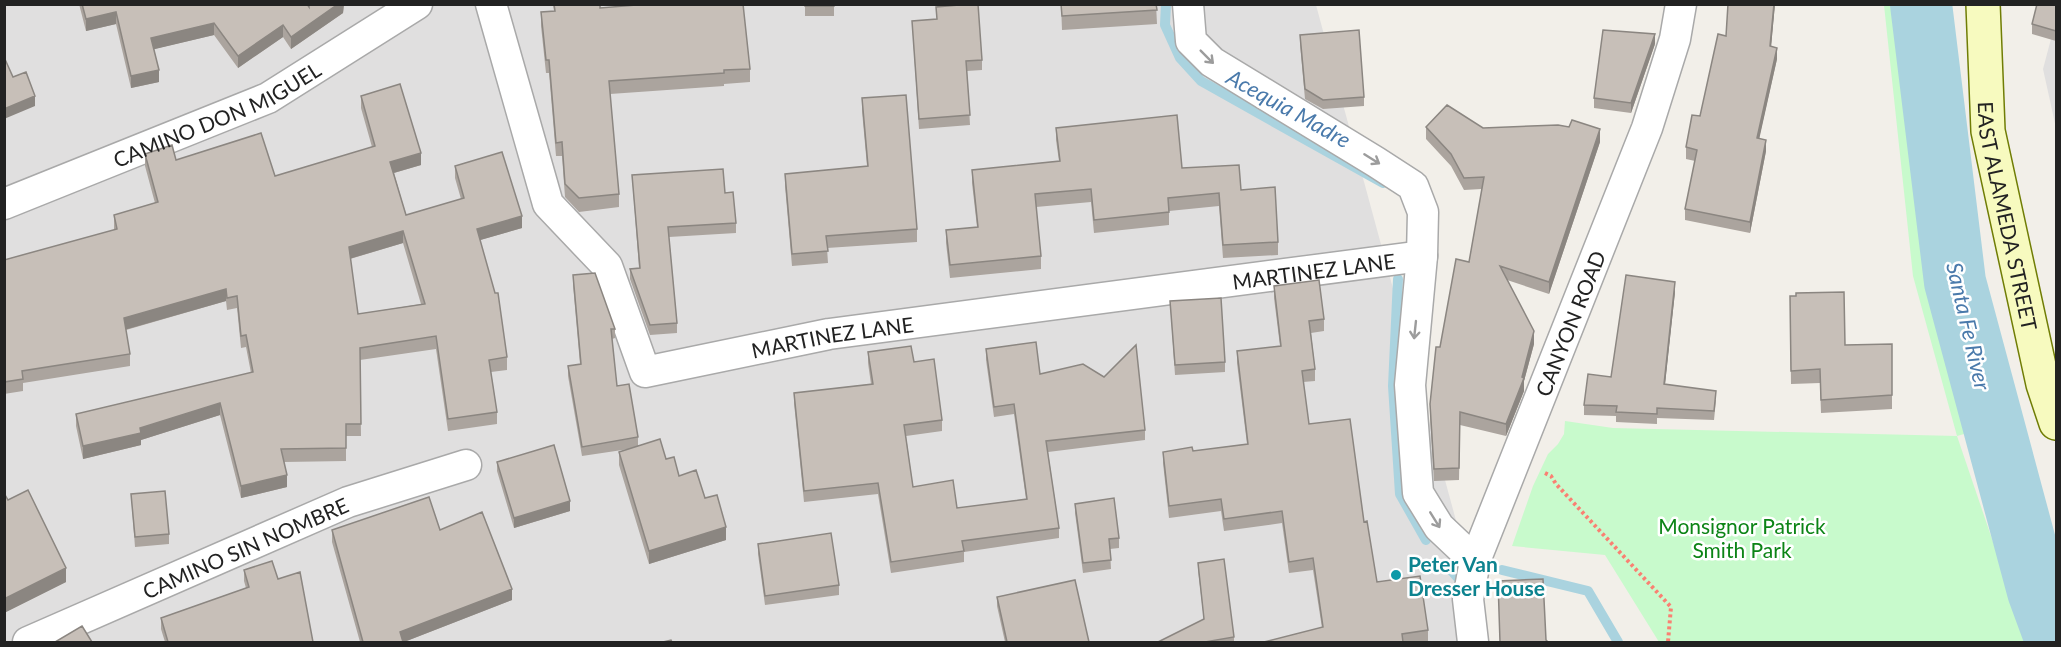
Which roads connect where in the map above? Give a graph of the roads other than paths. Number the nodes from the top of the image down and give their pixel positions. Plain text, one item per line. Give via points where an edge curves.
1 (417, 4) edge
2 (491, 4) edge
3 (1188, 4) edge
4 (1681, 4) edge
5 (1983, 4) edge
6 (4, 204) edge
7 (1422, 256) junction
8 (2056, 423) edge
9 (466, 465) dead end
10 (1474, 561) junction
11 (28, 642) edge
12 (1473, 642) edge

1 - 6 street, CAMINO DON MIGUEL via 268,98
2 - 7 street, MARTINEZ LANE via 548,204 607,266 645,372 830,334
3 -> 7 street via 1191,41 1212,62 1413,186 1423,212
4 - 10 street, CANYON ROAD via 1675,39 1647,128
5 - 8 street, EAST ALAMEDA STREET via 1988,131 2043,384
7 -> 10 street via 1410,384 1418,493 1439,527
9 - 11 street, CAMINO SIN NOMBRE via 348,502
10 - 12 street, CANYON ROAD via 1468,599

